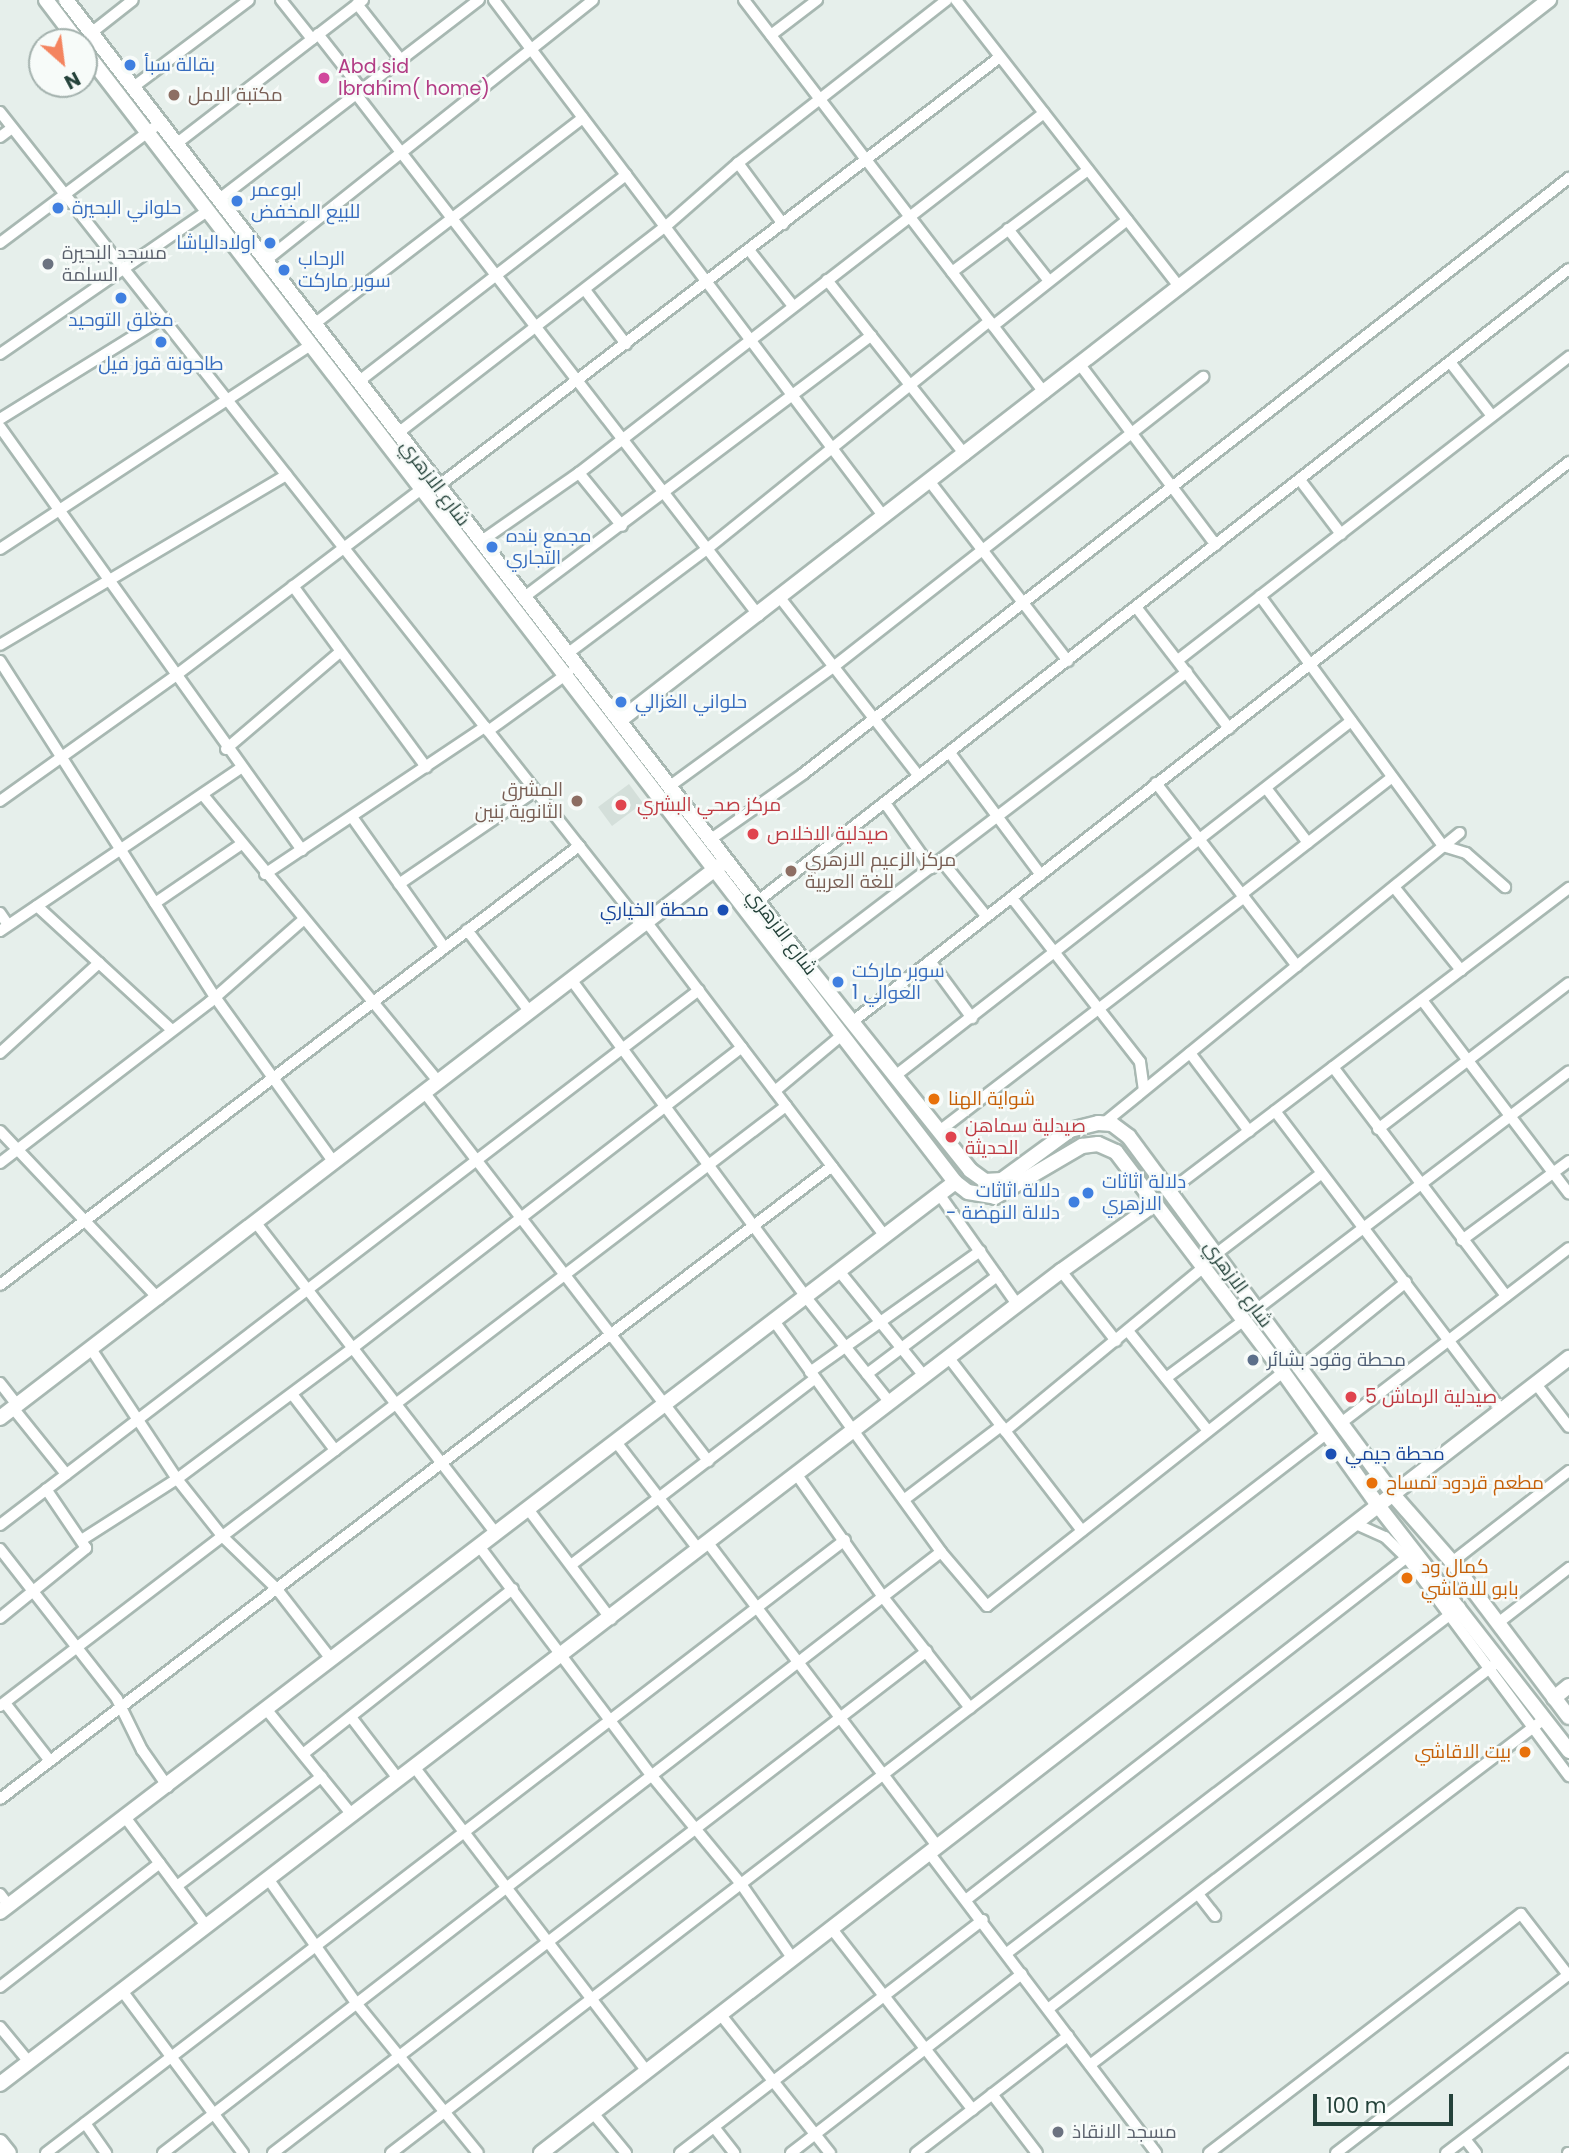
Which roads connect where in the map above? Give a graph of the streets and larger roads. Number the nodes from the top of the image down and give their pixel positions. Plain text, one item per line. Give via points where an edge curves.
1 (46, 0) edge
2 (66, 0) edge
3 (133, 0) edge
4 (249, 0) edge
5 (281, 0) edge
6 (479, 0) edge
7 (494, 0) edge
8 (593, 0) edge
9 (744, 0) edge
10 (817, 0) edge
11 (947, 0) edge
12 (956, 0) edge
13 (1549, 0) edge
14 (360, 2) edge
15 (67, 28) edge
16 (87, 28) edge
17 (97, 28) edge
18 (771, 35) junction
19 (315, 37) junction
20 (98, 42) edge
21 (531, 50) junction
22 (1000, 57) junction
23 (401, 60) junction
24 (98, 68) edge
25 (132, 88) junction
26 (359, 92) junction
27 (820, 99) junction
28 (0, 112) edge
29 (1044, 113) junction
30 (583, 118) junction
31 (160, 123) junction
32 (12, 128) junction
33 (147, 132) junction
34 (0, 137) edge
35 (176, 144) junction
36 (401, 153) junction
37 (866, 160) junction
38 (738, 163) junction
39 (1088, 170) junction
40 (626, 175) junction
41 (1569, 178) edge
42 (65, 193) junction
43 (213, 205) junction
44 (910, 216) junction
45 (451, 217) junction
46 (1127, 220) junction
47 (783, 224) junction
48 (665, 227) junction
49 (1008, 229) junction
50 (0, 243) edge
51 (749, 250) junction
52 (265, 261) junction
53 (126, 269) junction
54 (1569, 269) edge
55 (952, 272) junction
56 (494, 273) junction
57 (827, 280) junction
58 (1049, 281) junction
59 (707, 282) junction
60 (1180, 288) junction
61 (585, 290) junction
62 (793, 306) junction
63 (163, 318) junction
64 (992, 324) junction
65 (313, 325) junction
66 (537, 328) junction
67 (871, 336) junction
68 (750, 340) junction
69 (626, 344) junction
70 (310, 345) junction
71 (0, 354) edge
72 (1569, 357) edge
73 (1450, 362) junction
74 (1081, 366) junction
75 (1203, 377) dead end
76 (578, 381) junction
77 (358, 382) junction
78 (910, 386) junction
79 (1045, 393) junction
80 (793, 397) junction
81 (228, 400) junction
82 (1492, 416) junction
83 (0, 419) edge
84 (0, 427) edge
85 (1132, 431) junction
86 (398, 433) junction
87 (622, 439) junction
88 (832, 448) junction
89 (965, 455) junction
90 (1569, 462) edge
91 (579, 473) junction
92 (286, 475) junction
93 (1300, 480) junction
94 (930, 482) junction
95 (437, 487) junction
96 (1172, 487) junction
97 (421, 489) junction
98 (664, 493) junction
99 (61, 510) junction
100 (884, 517) junction
101 (622, 526) junction
102 (1341, 534) junction
103 (480, 542) junction
104 (1216, 545) junction
105 (342, 548) junction
106 (0, 549) edge
107 (707, 549) junction
108 (980, 549) junction
109 (109, 578) junction
110 (293, 586) junction
111 (1260, 596) junction
112 (523, 598) junction
113 (781, 599) junction
114 (1024, 603) junction
115 (1136, 607) junction
116 (759, 616) junction
117 (0, 645) edge
118 (340, 652) junction
119 (567, 654) junction
120 (1178, 660) junction
121 (0, 661) edge
122 (1068, 661) junction
123 (1310, 665) junction
124 (832, 668) junction
125 (1187, 672) junction
126 (568, 673) junction
127 (175, 677) junction
128 (873, 720) junction
129 (619, 721) junction
130 (1351, 721) junction
131 (1229, 728) junction
132 (486, 729) junction
133 (226, 749) junction
134 (950, 752) junction
135 (60, 758) junction
136 (426, 767) junction
137 (241, 768) junction
138 (919, 776) junction
139 (1391, 778) junction
140 (1156, 783) junction
141 (670, 786) junction
142 (1266, 788) junction
143 (535, 791) junction
144 (202, 795) junction
145 (0, 801) edge
146 (885, 803) junction
147 (352, 817) junction
148 (998, 817) junction
149 (1460, 832) dead end
150 (711, 839) junction
151 (1199, 839) junction
152 (1308, 842) junction
153 (240, 845) junction
154 (579, 846) junction
155 (1443, 846) junction
156 (302, 850) junction
157 (120, 852) junction
158 (941, 860) junction
159 (721, 864) junction
160 (931, 868) junction
161 (265, 874) junction
162 (1041, 874) junction
163 (399, 884) junction
164 (1394, 887) junction
165 (1505, 887) dead end
166 (1569, 888) edge
167 (1243, 896) junction
168 (1012, 898) junction
169 (758, 901) junction
170 (155, 903) junction
171 (37, 906) junction
172 (0, 913) edge
173 (988, 917) junction
174 (304, 919) junction
175 (646, 925) junction
176 (4, 928) edge
177 (467, 930) junction
178 (444, 947) junction
179 (1056, 952) junction
180 (930, 961) junction
181 (99, 963) junction
182 (806, 963) junction
183 (1297, 966) junction
184 (1461, 970) junction
185 (573, 982) junction
186 (1569, 983) edge
187 (699, 990) junction
188 (215, 997) junction
189 (372, 1000) junction
190 (1422, 1000) junction
191 (1097, 1006) junction
192 (530, 1012) junction
193 (972, 1018) junction
194 (852, 1022) junction
195 (172, 1030) junction
196 (842, 1035) junction
197 (742, 1047) junction
198 (621, 1051) junction
199 (0, 1053) edge
200 (1190, 1053) junction
201 (1466, 1061) junction
202 (1333, 1067) junction
203 (1569, 1071) edge
204 (895, 1076) junction
205 (271, 1077) junction
206 (438, 1081) junction
207 (1144, 1090) junction
208 (775, 1091) junction
209 (424, 1092) junction
210 (786, 1106) junction
211 (666, 1109) junction
212 (1275, 1111) junction
213 (1509, 1117) junction
214 (1104, 1123) junction
215 (1378, 1129) junction
216 (0, 1131) edge
217 (1249, 1131) junction
218 (938, 1132) junction
219 (19, 1149) junction
220 (333, 1161) junction
221 (477, 1161) junction
222 (1569, 1161) edge
223 (0, 1163) edge
224 (709, 1164) junction
225 (832, 1167) junction
226 (1322, 1173) junction
227 (1553, 1173) junction
228 (955, 1182) junction
229 (1420, 1185) junction
230 (1171, 1190) junction
231 (940, 1194) junction
232 (1569, 1194) edge
233 (1156, 1203) junction
234 (87, 1218) junction
235 (521, 1219) junction
236 (256, 1223) junction
237 (754, 1225) junction
238 (1365, 1227) junction
239 (885, 1236) junction
240 (1462, 1240) junction
241 (1569, 1248) edge
242 (980, 1251) junction
243 (1216, 1254) junction
244 (1204, 1268) junction
245 (1061, 1270) junction
246 (839, 1271) junction
247 (565, 1275) junction
248 (997, 1276) junction
249 (1406, 1282) junction
250 (0, 1285) edge
251 (309, 1288) junction
252 (806, 1296) junction
253 (1506, 1296) junction
254 (159, 1299) junction
255 (1017, 1304) junction
256 (1256, 1309) junction
257 (1244, 1320) junction
258 (774, 1321) junction
259 (881, 1322) junction
260 (1128, 1331) junction
261 (610, 1334) junction
262 (1116, 1341) junction
263 (1452, 1341) junction
264 (354, 1347) junction
265 (846, 1347) junction
266 (901, 1347) junction
267 (91, 1349) junction
268 (1569, 1358) edge
269 (949, 1359) junction
270 (1301, 1367) junction
271 (1283, 1372) junction
272 (867, 1374) junction
273 (812, 1376) junction
274 (924, 1376) junction
275 (1166, 1378) junction
276 (0, 1383) edge
277 (1535, 1384) junction
278 (292, 1394) junction
279 (890, 1403) junction
280 (397, 1404) junction
281 (663, 1405) junction
282 (15, 1407) junction
283 (1501, 1410) junction
284 (0, 1418) edge
285 (134, 1419) junction
286 (1341, 1423) junction
287 (1569, 1427) edge
288 (1003, 1429) junction
289 (1208, 1431) junction
290 (852, 1432) junction
291 (1326, 1434) junction
292 (615, 1441) junction
293 (335, 1450) junction
294 (708, 1461) junction
295 (442, 1463) junction
296 (1569, 1471) edge
297 (65, 1474) junction
298 (797, 1475) junction
299 (177, 1479) junction
300 (46, 1489) junction
301 (1395, 1497) junction
302 (659, 1498) junction
303 (905, 1499) junction
304 (1380, 1508) junction
305 (528, 1509) junction
306 (0, 1525) edge
307 (1358, 1525) junction
308 (1082, 1531) junction
309 (496, 1533) junction
310 (223, 1536) junction
311 (83, 1539) junction
312 (845, 1540) junction
313 (479, 1546) junction
314 (703, 1546) junction
315 (0, 1549) edge
316 (941, 1552) junction
317 (1411, 1555) junction
318 (1452, 1562) junction
319 (571, 1565) junction
320 (1569, 1568) edge
321 (276, 1588) junction
322 (513, 1589) junction
323 (33, 1592) junction
324 (883, 1597) junction
325 (1461, 1607) junction
326 (758, 1608) junction
327 (1447, 1617) junction
328 (0, 1618) edge
329 (611, 1619) junction
330 (1498, 1623) junction
331 (76, 1648) junction
332 (927, 1651) junction
333 (563, 1654) junction
334 (331, 1659) junction
335 (795, 1663) junction
336 (1494, 1665) junction
337 (1569, 1686) edge
338 (1554, 1698) junction
339 (2, 1704) edge
340 (970, 1708) junction
341 (119, 1709) junction
342 (266, 1709) junction
343 (351, 1717) junction
344 (841, 1717) junction
345 (1569, 1717) edge
346 (612, 1719) junction
347 (1538, 1723) junction
348 (1569, 1751) edge
349 (303, 1754) junction
350 (50, 1761) junction
351 (415, 1768) junction
352 (885, 1773) junction
353 (652, 1776) junction
354 (1569, 1776) edge
355 (321, 1777) junction
356 (399, 1780) junction
357 (168, 1787) junction
358 (0, 1799) edge
359 (352, 1815) junction
360 (125, 1816) junction
361 (697, 1828) junction
362 (464, 1831) junction
363 (934, 1851) junction
364 (160, 1863) junction
365 (269, 1880) junction
366 (741, 1884) junction
367 (177, 1886) junction
368 (505, 1888) junction
369 (1198, 1895) junction
370 (967, 1899) junction
371 (3, 1904) edge
372 (1215, 1916) dead end
373 (983, 1920) junction
374 (207, 1927) junction
375 (832, 1929) junction
376 (550, 1940) junction
377 (317, 1944) junction
378 (1007, 1953) junction
379 (793, 1959) junction
380 (1022, 1974) junction
381 (1569, 1976) edge
382 (0, 1987) edge
383 (123, 1992) junction
384 (885, 1995) junction
385 (594, 1996) junction
386 (356, 2003) junction
387 (1048, 2009) junction
388 (721, 2015) junction
389 (0, 2027) edge
390 (1068, 2036) junction
391 (927, 2048) junction
392 (401, 2055) junction
393 (172, 2056) junction
394 (1569, 2059) edge
395 (29, 2062) junction
396 (1090, 2065) junction
397 (648, 2071) junction
398 (775, 2080) junction
399 (0, 2084) edge
400 (992, 2094) junction
401 (446, 2110) junction
402 (973, 2110) junction
403 (593, 2113) junction
404 (212, 2116) junction
405 (85, 2123) junction
406 (713, 2127) junction
407 (816, 2134) junction
408 (1465, 2138) junction
409 (0, 2142) edge
410 (9, 2153) edge
411 (46, 2153) edge
412 (106, 2153) edge
413 (163, 2153) edge
414 (243, 2153) edge
415 (273, 2153) edge
416 (391, 2153) edge
417 (478, 2153) edge
418 (541, 2153) edge
419 (626, 2153) edge
420 (680, 2153) edge
421 (734, 2153) edge
422 (791, 2153) edge
423 (830, 2153) edge
424 (916, 2153) edge
425 (1037, 2153) edge
426 (1156, 2153) edge
427 (1209, 2153) edge
428 (1336, 2153) edge
429 (1446, 2153) edge
430 (1476, 2153) edge

1 - 15 street
2 - 16 street, شارع الازهري
3 - 17 street
4 - 25 street
5 - 19 street
6 - 23 street
7 - 21 street
8 - 21 street
9 - 18 street
10 - 18 street
11 - 27 street
12 - 22 street
13 - 60 street
14 - 19 street
14 - 23 street
18 - 27 street
19 - 26 street
19 - 35 street
20 - 25 street, شارع الازهري
21 - 30 street
21 - 36 street
22 - 29 street
22 - 37 street
23 - 26 street
24 - 33 street, شارع الازهري
25 - 31 street, شارع الازهري
26 - 36 street
26 - 43 street
27 - 37 street
27 - 38 street
28 - 32 street
29 - 39 street
29 - 44 street
30 - 40 street
30 - 45 street
31 - 33 street
31 - 35 street, شارع الازهري
32 - 34 street
32 - 42 street
33 - 42 street
33 - 43 street, شارع الازهري
35 - 43 street, شارع الازهري
36 - 45 street
36 - 52 street
37 - 44 street
37 - 47 street
38 - 47 street
38 - 48 street
39 - 46 street
39 - 49 street
40 - 48 street
40 - 56 street
41 - 96 street
42 - 50 street
42 - 53 street
43 - 52 street, شارع الازهري
43 - 53 street
43 - 70 street, شارع الازهري
44 - 55 street
44 - 57 street
45 - 56 street
45 - 65 street
46 - 58 street
46 - 60 street
47 - 51 street
48 - 59 street
48 - 61 street
49 - 55 street
49 - 58 street
51 - 59 street
51 - 62 street
52 - 65 street, شارع الازهري
53 - 63 street
53 - 71 street
54 - 73 street
55 - 64 street
56 - 66 street
56 - 77 street
57 - 62 street
57 - 67 street
58 - 64 street
59 - 68 street
59 - 69 street
60 - 74 street
61 - 66 street
61 - 69 street
62 - 68 street
63 - 81 street
63 - 83 street
64 - 78 street
64 - 79 street
65 - 77 street, شارع الازهري
66 - 76 street
66 - 86 street
67 - 78 street
67 - 80 street
68 - 80 street
68 - 87 street
69 - 76 street
70 - 81 street
70 - 97 street, شارع الازهري
72 - 82 street
73 - 82 street
73 - 93 street
74 - 79 street
74 - 85 street
75 - 85 street
76 - 87 street
76 - 95 street
77 - 86 street, شارع الازهري
78 - 88 street
78 - 89 street
79 - 89 street
80 - 88 street
80 - 98 street
81 - 92 street
81 - 99 street
82 - 102 street
84 - 99 street
85 - 96 street
85 - 108 street
86 - 95 street, شارع الازهري
87 - 91 street
87 - 98 street
88 - 100 street
88 - 107 street
89 - 94 street
90 - 123 street
91 - 101 street
91 - 103 street
92 - 105 street
92 - 109 street
93 - 102 street
93 - 104 street
94 - 100 street
94 - 108 street
95 - 103 street, شارع الازهري
96 - 104 street
96 - 114 street
97 - 105 street
97 - 126 street, شارع الازهري
98 - 101 street
98 - 107 street
99 - 106 street
99 - 109 street
100 - 113 street
101 - 112 street
102 - 111 street
103 - 112 street, شارع الازهري
104 - 115 street
105 - 110 street
105 - 132 street
107 - 116 street
107 - 119 street
108 - 114 street
108 - 124 street
109 - 117 street
109 - 127 street
110 - 118 street
110 - 127 street
111 - 120 street
111 - 123 street
112 - 119 street, شارع الازهري
113 - 116 street
113 - 124 street
114 - 122 street
114 - 128 street
115 - 120 street
115 - 122 street
116 - 129 street
118 - 133 street
118 - 136 street
119 - 129 street, شارع الازهري
120 - 125 street
121 - 135 street
122 - 134 street
123 - 130 street
123 - 131 street
124 - 128 street
124 - 141 street
125 - 131 street
125 - 148 street
126 - 132 street
126 - 159 street, شارع الازهري
127 - 133 street
127 - 135 street
128 - 138 street
128 - 150 street
129 - 141 street, شارع الازهري
130 - 139 street
130 - 142 street
131 - 140 street
132 - 136 street
132 - 143 street
133 - 137 street
134 - 138 street
134 - 148 street
135 - 145 street
135 - 157 street
136 - 147 street
137 - 144 street
137 - 156 street
138 - 146 street
139 - 152 street
139 - 155 street
140 - 151 street
140 - 162 street
141 - 150 street, شارع الازهري
142 - 151 street
142 - 152 street
143 - 154 street
143 - 163 street
144 - 153 street
144 - 157 street
146 - 160 street
146 - 169 street
147 - 156 street
147 - 163 street
148 - 158 street
148 - 162 street
149 - 155 street
150 - 159 street, شارع الازهري
151 - 167 street
151 - 179 street
152 - 167 street
153 - 161 street
153 - 170 street
154 - 175 street
154 - 177 street
155 - 164 street
155 - 165 street via 1466,853
156 - 161 street
157 - 170 street
157 - 171 street
158 - 160 street
158 - 173 street
159 - 169 street, شارع الازهري
159 - 175 street
159 - 196 street, شارع الازهري
160 - 182 street
161 - 174 street
162 - 168 street
163 - 178 street
164 - 183 street
164 - 184 street
166 - 184 street
167 - 183 street
167 - 191 street
168 - 173 street
168 - 179 street
169 - 182 street, شارع الازهري
170 - 188 street
171 - 176 street
171 - 181 street
172 - 176 street
173 - 180 street
174 - 188 street
174 - 189 street
175 - 185 street
175 - 187 street
177 - 178 street
177 - 192 street
178 - 189 street
179 - 191 street
179 - 193 street
180 - 193 street
180 - 194 street
181 - 195 street
181 - 199 street
182 - 194 street, شارع الازهري
183 - 200 street
184 - 190 street
185 - 192 street
185 - 198 street
186 - 201 street
187 - 197 street
187 - 198 street
188 - 195 street
188 - 205 street
189 - 205 street
189 - 206 street
190 - 201 street
190 - 202 street
191 - 207 street via 1140,1062
191 - 218 street
192 - 206 street
193 - 204 street
194 - 204 street, شارع الازهري
195 - 219 street
196 - 208 street
196 - 228 street, شارع الازهري
197 - 208 street
197 - 211 street
198 - 211 street
198 - 221 street
200 - 207 street
200 - 217 street
201 - 213 street
201 - 215 street
202 - 212 street
202 - 215 street
203 - 213 street
204 - 218 street, شارع الازهري
205 - 220 street
205 - 234 street
206 - 209 street
207 - 214 street
208 - 210 street
209 - 220 street
209 - 221 street
210 - 224 street
210 - 225 street
211 - 224 street
211 - 235 street
212 - 217 street
212 - 226 street
213 - 227 street
213 - 229 street
214 - 218 street, شارع الازهري via 1070,1130 1005,1178 990,1182 976,1175
214 - 230 street, شارع الازهري via 1129,1137
215 - 229 street
216 - 219 street
217 - 230 street
219 - 223 street
219 - 234 street
220 - 236 street
221 - 235 street
221 - 251 street
222 - 227 street
224 - 237 street
224 - 247 street
225 - 237 street
225 - 239 street
226 - 238 street
226 - 243 street
227 - 232 street
227 - 240 street
228 - 231 street
228 - 233 street, شارع الازهري via 968,1192 995,1197 1064,1154 1098,1144 1116,1152
229 - 238 street
229 - 240 street
230 - 243 street, شارع الازهري
231 - 239 street
231 - 242 street
233 - 244 street, شارع الازهري
233 - 245 street
234 - 250 street
234 - 254 street
235 - 247 street
235 - 264 street
236 - 251 street
236 - 254 street
237 - 252 street
237 - 261 street
238 - 249 street
238 - 256 street
239 - 246 street
240 - 253 street
241 - 253 street
242 - 248 street
242 - 259 street
243 - 256 street, شارع الازهري
244 - 257 street, شارع الازهري
244 - 260 street
245 - 255 street
245 - 262 street
246 - 252 street
246 - 259 street
247 - 261 street
247 - 280 street
248 - 255 street
248 - 266 street
249 - 263 street
249 - 270 street
251 - 264 street
251 - 285 street
252 - 258 street
252 - 265 street
253 - 263 street
254 - 267 street
255 - 269 street
256 - 270 street, شارع الازهري
257 - 271 street, شارع الازهري
257 - 275 street
258 - 273 street
258 - 281 street
259 - 265 street
259 - 266 street
260 - 262 street
260 - 275 street
261 - 281 street
261 - 295 street
262 - 288 street
263 - 283 street
263 - 286 street
264 - 278 street
264 - 280 street
265 - 272 street
265 - 273 street
266 - 272 street
266 - 274 street
267 - 282 street
267 - 285 street
268 - 277 street
269 - 274 street
269 - 288 street
270 - 286 street, شارع الازهري
271 - 289 street
271 - 291 street, شارع الازهري
272 - 279 street
273 - 290 street
273 - 294 street
274 - 279 street
275 - 289 street
276 - 282 street
277 - 283 street
277 - 287 street
278 - 293 street
278 - 299 street
279 - 290 street
280 - 293 street
280 - 295 street
281 - 292 street
281 - 294 street
282 - 284 street
282 - 297 street
283 - 301 street
285 - 297 street
285 - 299 street
286 - 301 street, شارع الازهري
288 - 303 street
288 - 308 street
289 - 308 street
290 - 298 street
290 - 303 street
291 - 304 street, شارع الازهري
291 - 340 street
292 - 302 street
292 - 305 street
293 - 310 street
294 - 302 street
295 - 309 street
295 - 321 street
296 - 318 street
297 - 300 street
298 - 312 street
298 - 314 street
299 - 310 street
299 - 311 street
300 - 306 street
300 - 311 street
301 - 304 street
301 - 318 street, شارع الازهري
302 - 314 street
302 - 319 street
303 - 316 street
304 - 307 street
304 - 317 street, شارع الازهري
305 - 309 street
305 - 319 street
307 - 317 street
307 - 363 street
308 - 316 street via 987,1606
309 - 313 street
310 - 321 street
310 - 331 street
311 - 323 street via 85,1550
312 - 324 street
312 - 326 street
313 - 322 street
313 - 334 street
314 - 326 street
314 - 329 street
315 - 323 street
316 - 324 street
317 - 325 street, شارع الازهري
317 - 327 street
317 - 370 street
318 - 330 street, شارع الازهري
319 - 329 street
320 - 330 street
321 - 334 street
321 - 341 street
322 - 333 street
322 - 343 street
323 - 328 street
323 - 331 street
324 - 332 street
324 - 335 street
325 - 327 street
325 - 336 street, شارع الازهري
326 - 335 street
326 - 346 street
327 - 336 street
327 - 378 street
329 - 333 street
330 - 338 street, شارع الازهري
331 - 339 street
331 - 341 street via 117,1699
332 - 340 street
332 - 344 street
333 - 346 street
333 - 351 street
334 - 342 street
335 - 344 street
335 - 353 street
336 - 347 street, شارع الازهري
336 - 369 street
337 - 338 street
338 - 345 street, شارع الازهري
339 - 350 street
340 - 352 street
341 - 350 street
341 - 357 street
342 - 349 street
342 - 357 street
343 - 349 street
343 - 356 street
344 - 352 street
344 - 361 street
346 - 353 street
346 - 362 street
347 - 348 street, شارع الازهري
347 - 354 street
347 - 396 street
349 - 355 street
350 - 358 street
351 - 356 street
351 - 362 street
352 - 363 street
352 - 366 street
353 - 361 street
353 - 368 street
355 - 359 street
355 - 367 street
356 - 359 street
357 - 360 street
359 - 365 street
360 - 364 street
360 - 371 street
361 - 366 street
361 - 376 street
362 - 368 street
362 - 377 street
363 - 370 street
363 - 375 street
364 - 367 street
364 - 382 street
365 - 374 street
365 - 377 street
366 - 379 street
366 - 385 street
367 - 374 street
368 - 376 street
368 - 386 street
369 - 372 street
369 - 387 street
370 - 373 street
373 - 378 street
373 - 384 street
374 - 383 street
375 - 379 street
375 - 384 street
376 - 385 street
376 - 392 street
377 - 386 street
377 - 393 street
378 - 380 street
379 - 388 street
380 - 387 street
380 - 391 street
381 - 427 street via 1521,1914
381 - 428 street
383 - 393 street
383 - 395 street
384 - 391 street
384 - 398 street
385 - 397 street
385 - 401 street
386 - 392 street
386 - 404 street
387 - 390 street
388 - 397 street
388 - 398 street
389 - 395 street
390 - 396 street
390 - 400 street
391 - 402 street
391 - 407 street
392 - 401 street
392 - 415 street
393 - 404 street
393 - 405 street
394 - 408 street
395 - 399 street
396 - 426 street
397 - 403 street
398 - 406 street
398 - 407 street
400 - 402 street
400 - 425 street
401 - 416 street
401 - 417 street
402 - 424 street
403 - 418 street
403 - 419 street
404 - 413 street
404 - 414 street
405 - 411 street
405 - 412 street
406 - 420 street
406 - 421 street
407 - 422 street
407 - 423 street
408 - 429 street
408 - 430 street
409 - 410 street

